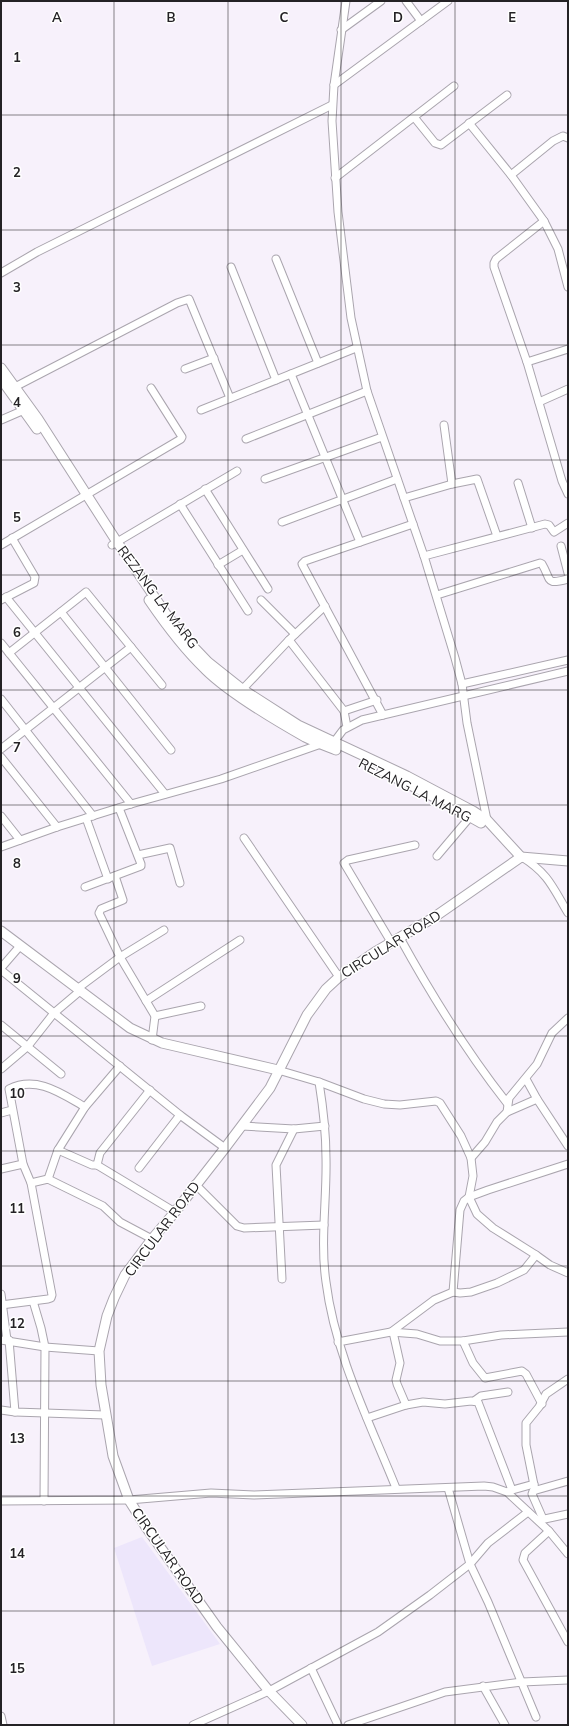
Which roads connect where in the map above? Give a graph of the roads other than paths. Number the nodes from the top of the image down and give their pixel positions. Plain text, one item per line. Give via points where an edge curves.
1 (380, 1) edge
2 (406, 1) edge
3 (448, 1) edge
4 (345, 2) edge
5 (422, 21) junction
6 (341, 30) junction
7 (334, 85) junction
8 (454, 86) dead end
9 (507, 95) dead end
10 (332, 105) junction
11 (414, 117) junction
12 (469, 124) junction
13 (567, 136) edge
14 (511, 175) junction
15 (335, 178) junction
16 (544, 221) junction
17 (276, 258) dead end
18 (231, 267) dead end
19 (1, 274) edge
20 (568, 287) edge
21 (356, 348) junction
22 (568, 350) edge
23 (214, 358) junction
24 (526, 362) junction
25 (318, 363) junction
26 (1, 368) edge
27 (186, 369) dead end
28 (291, 374) junction
29 (1, 379) edge
30 (276, 380) junction
31 (151, 388) dead end
32 (13, 389) junction
33 (568, 389) edge
34 (367, 391) junction
35 (230, 398) junction
36 (539, 402) junction
37 (24, 410) junction
38 (201, 410) dead end
39 (307, 413) junction
40 (1, 420) edge
41 (444, 425) dead end
42 (382, 437) junction
43 (246, 438) dead end
44 (326, 456) junction
45 (568, 470) edge
46 (237, 471) dead end
47 (560, 473) junction
48 (265, 479) dead end
49 (397, 479) junction
50 (518, 483) dead end
51 (452, 484) junction
52 (206, 489) junction
53 (568, 494) edge
54 (85, 496) junction
55 (343, 498) junction
56 (404, 498) junction
57 (180, 504) junction
58 (282, 522) dead end
59 (413, 524) junction
60 (568, 524) edge
61 (532, 528) junction
62 (497, 536) junction
63 (12, 538) junction
64 (360, 542) junction
65 (114, 544) junction
66 (1, 545) edge
67 (561, 546) dead end
68 (243, 550) junction
69 (424, 556) junction
70 (218, 565) junction
71 (568, 573) edge
72 (568, 579) edge
73 (268, 589) dead end
74 (437, 595) junction
75 (4, 599) edge
76 (262, 600) dead end
77 (325, 606) junction
78 (248, 611) dead end
79 (61, 612) junction
80 (34, 633) junction
81 (295, 634) junction
82 (289, 640) junction
83 (1, 643) edge
84 (131, 646) junction
85 (9, 653) junction
86 (568, 660) edge
87 (106, 667) junction
88 (568, 671) edge
89 (462, 684) junction
90 (162, 686) dead end
91 (79, 688) junction
92 (240, 692) junction
93 (464, 696) junction
94 (1, 699) edge
95 (377, 700) junction
96 (54, 707) junction
97 (344, 712) junction
98 (383, 715) junction
99 (348, 727) junction
100 (25, 730) junction
101 (321, 744) junction
102 (331, 745) junction
103 (1, 749) edge
104 (171, 750) dead end
105 (1, 757) edge
106 (381, 768) junction
107 (165, 794) junction
108 (131, 804) junction
109 (119, 808) junction
110 (1, 816) edge
111 (90, 817) junction
112 (470, 817) junction
113 (487, 820) junction
114 (57, 827) junction
115 (499, 834) junction
116 (244, 838) dead end
117 (20, 840) junction
118 (415, 845) dead end
119 (1, 847) edge
120 (138, 855) junction
121 (437, 856) dead end
122 (521, 857) junction
123 (568, 861) edge
124 (115, 876) junction
125 (108, 879) junction
126 (180, 883) dead end
127 (85, 887) dead end
128 (568, 913) edge
129 (164, 930) dead end
130 (1, 931) edge
131 (400, 938) junction
132 (240, 940) dead end
133 (391, 942) junction
134 (20, 946) junction
135 (120, 957) junction
136 (1, 969) edge
137 (339, 977) junction
138 (78, 990) junction
139 (146, 1001) junction
140 (201, 1006) dead end
141 (54, 1013) junction
142 (155, 1016) junction
143 (568, 1018) edge
144 (1, 1025) edge
145 (152, 1040) junction
146 (28, 1046) junction
147 (120, 1066) junction
148 (1, 1069) edge
149 (278, 1070) junction
150 (61, 1074) dead end
151 (526, 1079) junction
152 (319, 1082) junction
153 (150, 1090) junction
154 (537, 1099) junction
155 (507, 1104) junction
156 (85, 1107) junction
157 (12, 1110) junction
158 (507, 1112) junction
159 (1, 1113) edge
160 (180, 1115) junction
161 (242, 1126) junction
162 (325, 1126) junction
163 (294, 1129) junction
164 (568, 1146) edge
165 (225, 1148) junction
166 (58, 1150) junction
167 (471, 1158) junction
168 (23, 1164) junction
169 (568, 1164) edge
170 (97, 1165) junction
171 (139, 1168) dead end
172 (1, 1169) edge
173 (48, 1179) junction
174 (31, 1183) junction
175 (196, 1184) junction
176 (469, 1197) junction
177 (175, 1212) junction
178 (324, 1225) junction
179 (279, 1226) junction
180 (152, 1239) junction
181 (536, 1256) junction
182 (568, 1273) edge
183 (282, 1279) dead end
184 (452, 1292) junction
185 (1, 1294) edge
186 (33, 1301) junction
187 (2, 1305) edge
188 (392, 1332) junction
189 (568, 1332) edge
190 (6, 1340) edge
191 (463, 1341) junction
192 (338, 1342) junction
193 (44, 1347) junction
194 (98, 1351) junction
195 (568, 1379) edge
196 (508, 1392) dead end
197 (474, 1401) junction
198 (542, 1404) junction
199 (406, 1405) junction
200 (1, 1410) edge
201 (15, 1412) junction
202 (45, 1412) junction
203 (105, 1415) junction
204 (367, 1418) junction
205 (568, 1481) edge
206 (534, 1487) junction
207 (396, 1488) junction
208 (448, 1488) junction
209 (510, 1491) junction
210 (1, 1500) edge
211 (129, 1500) junction
212 (44, 1501) junction
213 (528, 1512) junction
214 (568, 1514) edge
215 (540, 1520) junction
216 (549, 1532) junction
217 (568, 1554) edge
218 (470, 1564) junction
219 (568, 1642) edge
220 (312, 1668) junction
221 (568, 1680) edge
222 (522, 1682) junction
223 (483, 1686) junction
224 (269, 1691) junction
225 (1, 1716) edge
226 (536, 1717) dead end
227 (3, 1725) edge
228 (193, 1725) edge
229 (302, 1725) edge
230 (338, 1725) edge
231 (348, 1725) edge
232 (505, 1725) edge

1 - 6 street
2 - 5 street
3 - 5 street
4 - 6 street
5 - 7 street
6 - 7 street
7 - 10 street
8 - 11 street
9 - 12 street
10 - 15 street
10 - 19 street via 44,249
11 - 12 street via 438,145
11 - 15 street
12 - 14 street
13 - 14 street via 553,141
14 - 16 street
15 - 21 street via 346,284
16 - 20 street via 558,249
16 - 24 street via 494,262
17 - 25 street
18 - 30 street
21 - 25 street
21 - 34 street
22 - 24 street
23 - 27 street
23 - 32 street via 193,306 189,299 186,299
23 - 35 street
24 - 36 street
25 - 28 street
26 - 32 main road, REZANG LA MARG
28 - 30 street
28 - 39 street
29 - 32 main road, REZANG LA MARG
30 - 35 street
31 - 54 street via 182,439
32 - 37 main road, REZANG LA MARG
32 - 54 main road, REZANG LA MARG
33 - 36 street
34 - 39 street
34 - 42 street
35 - 38 street
36 - 47 street
37 - 40 street
37 - 54 main road, REZANG LA MARG
39 - 43 street
39 - 44 street
41 - 51 street
42 - 44 street
42 - 49 street
44 - 48 street
44 - 55 street
45 - 47 street
46 - 52 street
47 - 53 street
49 - 55 street
49 - 56 street
50 - 61 street
51 - 56 street
51 - 62 street via 475,479 479,481
52 - 57 street
52 - 68 street
54 - 63 street
54 - 65 main road, REZANG LA MARG
55 - 58 street
55 - 64 street
56 - 59 street
57 - 65 street
57 - 70 street
59 - 64 street
59 - 69 street
60 - 61 street via 554,532 547,524
61 - 62 street
62 - 69 street
63 - 66 street
63 - 75 street via 36,580
64 - 77 street via 302,562 302,567
65 - 92 main road, REZANG LA MARG via 161,618 180,641 206,670
67 - 71 street
68 - 70 street
68 - 73 street
69 - 74 street
70 - 78 street
72 - 74 street via 552,582 540,563
74 - 89 street
75 - 80 street
76 - 81 street
77 - 81 street
77 - 95 street
79 - 80 street
79 - 84 street via 86,592
79 - 87 street
80 - 85 street
80 - 91 street
81 - 82 street
82 - 92 street
82 - 97 street
83 - 85 street
84 - 87 street
84 - 90 street
85 - 96 street
86 - 89 street
87 - 91 street
87 - 104 street
88 - 93 street
89 - 93 street
91 - 96 street
91 - 107 street
92 - 101 main road, REZANG LA MARG via 306,737
92 - 102 main road, REZANG LA MARG
93 - 98 street
93 - 113 street
94 - 100 street
95 - 97 street
95 - 98 street
96 - 100 street
96 - 108 street
97 - 99 street
98 - 99 street via 362,720
99 - 102 street
100 - 103 street
100 - 111 street
101 - 102 main road, REZANG LA MARG
101 - 107 street
102 - 106 main road, REZANG LA MARG
105 - 114 street
106 - 112 main road, REZANG LA MARG
106 - 113 main road, REZANG LA MARG via 444,795
107 - 108 street
108 - 109 street
109 - 111 street
109 - 120 street
110 - 117 street
111 - 114 street
111 - 125 street
112 - 115 main road, REZANG LA MARG
112 - 121 street
113 - 115 main road, REZANG LA MARG
114 - 117 street
115 - 122 main road, REZANG LA MARG
116 - 137 street
117 - 119 street
118 - 133 street via 344,863
120 - 124 street via 140,866
120 - 126 street via 170,848
122 - 123 main road
122 - 128 street via 547,876
122 - 131 main road, CIRCULAR ROAD
124 - 125 street
124 - 135 street via 123,900 101,909 99,913
125 - 127 street
129 - 135 street
130 - 134 main road
131 - 133 main road, CIRCULAR ROAD
131 - 155 street via 452,1027
132 - 139 street
133 - 137 main road, CIRCULAR ROAD
134 - 136 street
134 - 138 main road
135 - 138 street
135 - 139 street
136 - 141 street
137 - 149 main road, CIRCULAR ROAD via 326,989 307,1015
138 - 141 street
138 - 145 main road via 130,1028
139 - 142 street
140 - 142 street
141 - 146 street
141 - 147 street
142 - 145 street
143 - 151 street via 552,1033 544,1052
144 - 146 street
145 - 149 main road
146 - 148 street
146 - 150 street
147 - 153 street
147 - 156 street
149 - 152 street
149 - 161 main road, CIRCULAR ROAD via 270,1088
151 - 154 street
151 - 155 street via 511,1094
152 - 162 street
152 - 167 street via 384,1104 436,1101 440,1103 461,1136
153 - 160 street
153 - 170 street via 100,1153
154 - 158 street
154 - 164 street
155 - 158 street
156 - 157 street via 46,1086 30,1084 9,1089
156 - 166 street
157 - 159 street
157 - 168 street
158 - 167 street
160 - 165 street
160 - 171 street
161 - 163 street
161 - 165 main road, CIRCULAR ROAD
162 - 163 street
162 - 178 street
163 - 179 street via 276,1165
165 - 175 main road, CIRCULAR ROAD
166 - 170 street
166 - 173 street
167 - 176 street via 473,1176
168 - 172 street
168 - 174 street
169 - 176 street
170 - 177 street
173 - 174 street
173 - 180 street via 103,1206 120,1222
174 - 186 street via 52,1295 48,1299
175 - 177 main road, CIRCULAR ROAD
175 - 179 street via 237,1226
176 - 181 street via 477,1214 493,1228
176 - 184 street via 460,1210
177 - 180 main road, CIRCULAR ROAD
178 - 179 street
178 - 192 street via 326,1282
179 - 183 street
180 - 194 main road, CIRCULAR ROAD via 126,1275 114,1298
181 - 182 street
181 - 184 street via 524,1270 496,1283 471,1292
184 - 188 street via 434,1300
185 - 187 street
186 - 187 street
186 - 193 street
187 - 190 street
188 - 191 street via 417,1334 440,1341
188 - 192 street
188 - 199 street via 400,1363 396,1380
189 - 191 street via 488,1336
190 - 193 street
190 - 201 street
191 - 198 street via 473,1363 485,1378 522,1371
192 - 204 street
193 - 194 street
193 - 202 street
194 - 203 main road, CIRCULAR ROAD
195 - 198 street via 550,1391
196 - 197 street via 481,1396
197 - 199 street
197 - 209 street via 479,1404
198 - 206 street via 526,1423 526,1446
199 - 204 street
200 - 201 street
201 - 202 street
202 - 203 street
202 - 212 street
203 - 211 main road, CIRCULAR ROAD via 113,1456
204 - 207 street
205 - 206 street
206 - 209 street
206 - 215 street via 532,1494
207 - 208 street
207 - 211 street via 254,1495 211,1493
208 - 209 street via 484,1486
208 - 218 street
209 - 213 street
210 - 212 street
211 - 212 street
211 - 224 main road, CIRCULAR ROAD via 217,1627
213 - 215 street
213 - 218 street via 488,1543
214 - 215 street
215 - 216 street
216 - 217 street
216 - 219 street via 524,1553 523,1560
218 - 220 street via 378,1632
218 - 222 street
220 - 224 street
220 - 230 street
221 - 222 street
222 - 223 street
222 - 226 street
223 - 231 street via 438,1694
223 - 232 street
224 - 228 street
224 - 229 main road, CIRCULAR ROAD
225 - 227 street

